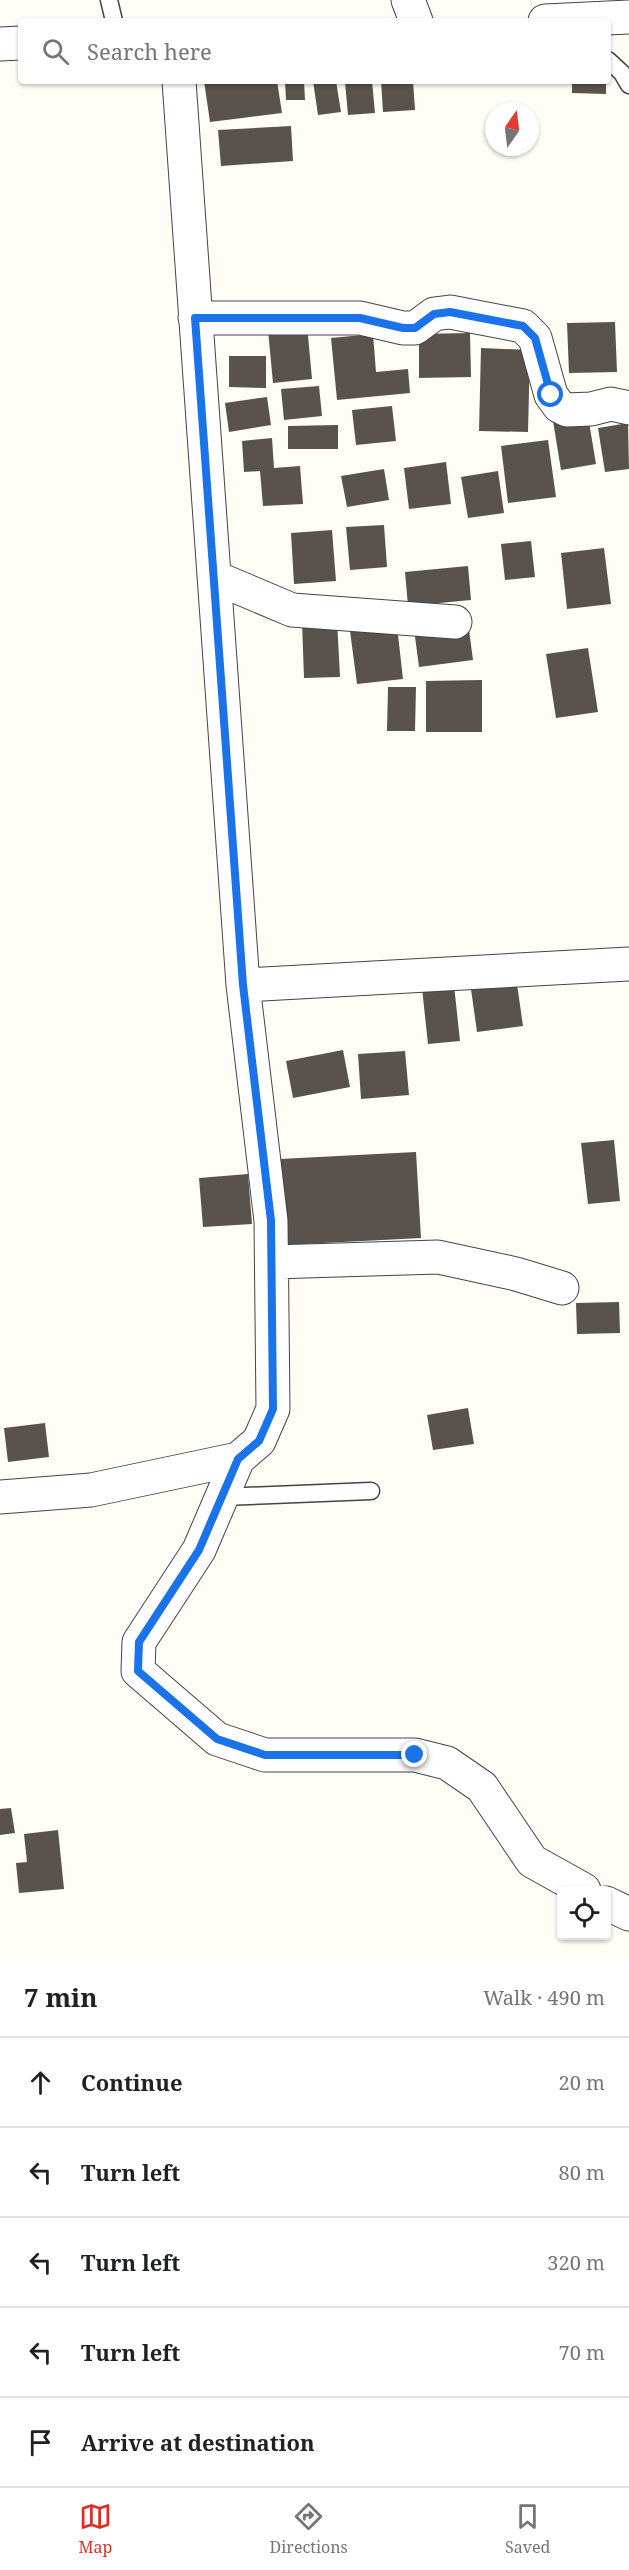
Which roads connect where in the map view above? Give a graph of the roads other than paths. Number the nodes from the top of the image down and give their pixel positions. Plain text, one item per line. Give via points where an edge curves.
1 (109, 0) edge
2 (629, 17) edge
3 (113, 18) edge
4 (611, 19) edge
5 (18, 43) edge
6 (0, 44) edge
7 (611, 63) edge
8 (179, 84) edge
9 (629, 86) edge
10 (195, 318) junction
11 (629, 408) edge
12 (214, 577) junction
13 (455, 622) dead end
14 (629, 964) edge
15 (243, 985) junction
16 (272, 1262) junction
17 (562, 1288) dead end
18 (238, 1459) junction
19 (371, 1491) dead end
20 (0, 1497) edge
21 (222, 1497) junction
22 (577, 1886) edge
23 (611, 1905) edge
24 (629, 1914) edge

1 - 3 lane
2 - 4 street
5 - 6 street
7 - 9 lane
8 - 10 street
10 - 11 street via 360,318 415,328 434,314 450,312 523,326 535,338 551,395 559,406 567,410 591,410 611,404
10 - 12 street
12 - 13 street via 292,610
12 - 15 street
14 - 15 street
15 - 16 street via 271,1221
16 - 17 street via 438,1257
16 - 18 street via 273,1409 259,1441
18 - 20 street via 91,1490
18 - 21 street
19 - 21 lane
21 - 22 street via 199,1550 139,1642 138,1671 217,1739 265,1755 415,1755 447,1763 482,1787 532,1861
23 - 24 street

